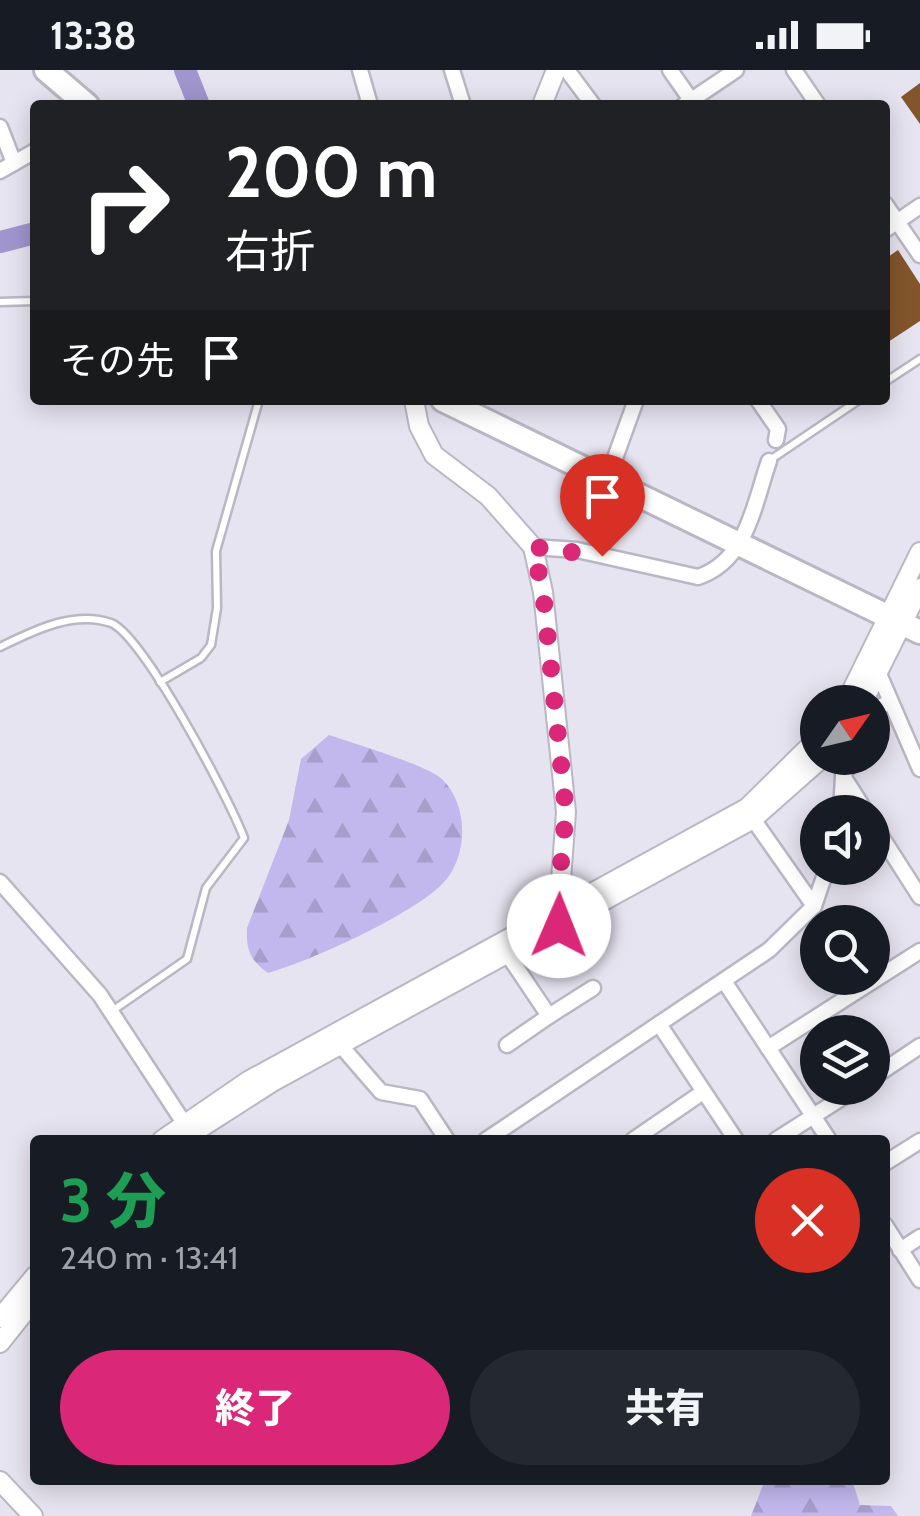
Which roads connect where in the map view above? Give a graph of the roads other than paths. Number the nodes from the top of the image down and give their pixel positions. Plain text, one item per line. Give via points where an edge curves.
1 (46, 70) edge
2 (360, 70) edge
3 (452, 70) edge
4 (556, 70) edge
5 (568, 70) edge
6 (670, 70) edge
7 (736, 70) edge
8 (794, 70) edge
9 (81, 100) edge
10 (369, 100) edge
11 (461, 100) edge
12 (544, 100) edge
13 (589, 100) edge
14 (685, 100) edge
15 (691, 100) edge
16 (815, 100) edge
17 (0, 127) edge
18 (30, 155) edge
19 (14, 163) junction
20 (0, 171) edge
21 (920, 206) edge
22 (891, 226) edge
23 (920, 255) edge
24 (30, 300) edge
25 (0, 302) edge
26 (920, 359) edge
27 (890, 379) edge
28 (258, 405) edge
29 (415, 405) edge
30 (453, 405) edge
31 (634, 405) edge
32 (761, 405) edge
33 (852, 405) edge
34 (776, 440) dead end
35 (768, 461) joint
36 (608, 480) junction
37 (740, 545) junction
38 (533, 547) junction
39 (920, 552) edge
40 (920, 588) edge
41 (904, 624) edge
42 (0, 647) edge
43 (879, 674) junction
44 (160, 682) junction
45 (859, 685) edge
46 (873, 685) edge
47 (883, 685) edge
48 (890, 704) edge
49 (800, 756) edge
50 (920, 769) edge
51 (803, 775) edge
52 (842, 776) joint
53 (841, 795) edge
54 (855, 795) edge
55 (754, 819) junction
56 (890, 850) edge
57 (0, 882) edge
58 (920, 896) edge
59 (813, 905) edge
60 (558, 920) junction
61 (800, 920) edge
62 (920, 951) edge
63 (508, 955) junction
64 (724, 981) junction
65 (593, 988) dead end
66 (112, 1012) junction
67 (549, 1016) junction
68 (659, 1024) junction
69 (508, 1045) dead end
70 (920, 1046) edge
71 (342, 1047) junction
72 (768, 1048) junction
73 (890, 1066) edge
74 (703, 1092) junction
75 (830, 1105) edge
76 (813, 1116) junction
77 (183, 1131) edge
78 (444, 1135) edge
79 (493, 1135) edge
80 (640, 1135) edge
81 (733, 1135) edge
82 (784, 1135) edge
83 (826, 1135) edge
84 (920, 1141) edge
85 (890, 1160) edge
86 (890, 1233) edge
87 (920, 1237) edge
88 (900, 1250) junction
89 (920, 1280) edge
90 (30, 1282) edge
91 (30, 1305) edge
92 (0, 1318) edge
93 (0, 1343) edge
94 (0, 1481) edge
95 (33, 1516) edge

1 - 9 main road
2 - 10 street
3 - 11 street
4 - 12 street
5 - 13 street
6 - 14 street
7 - 15 street
8 - 16 street
17 - 19 street
18 - 19 street
19 - 20 street
21 - 22 street
22 - 23 street
24 - 25 lane
26 - 27 lane
28 - 44 lane via 216,550 211,644
29 - 38 street via 434,455 488,496
30 - 36 main road
31 - 36 street
32 - 34 street via 778,429
33 - 35 lane
35 - 37 street
36 - 37 main road
37 - 38 street via 698,577
37 - 41 main road
38 - 60 street via 566,812
39 - 41 street
40 - 41 street
41 - 43 street
41 - 45 street
42 - 44 lane via 59,623 102,621 133,639
43 - 46 street
43 - 47 street
44 - 66 lane via 244,838 206,888 187,959
48 - 50 street
49 - 60 street via 747,808
51 - 55 street
52 - 53 street
52 - 54 street
55 - 59 street
55 - 60 street
56 - 58 street
57 - 66 street
60 - 63 street
60 - 77 street via 248,1082
61 - 64 street
62 - 72 street
63 - 67 street
63 - 71 street
64 - 68 street
64 - 72 street
65 - 67 street
66 - 77 street
67 - 69 street
68 - 74 street
68 - 79 street
70 - 73 street
71 - 77 street
71 - 78 street via 382,1092 420,1099
72 - 76 street
74 - 80 street
74 - 81 street
75 - 76 street
76 - 82 street
76 - 83 street
84 - 85 street
86 - 88 street
87 - 88 street
88 - 89 street
90 - 92 street
91 - 93 street
94 - 95 street

